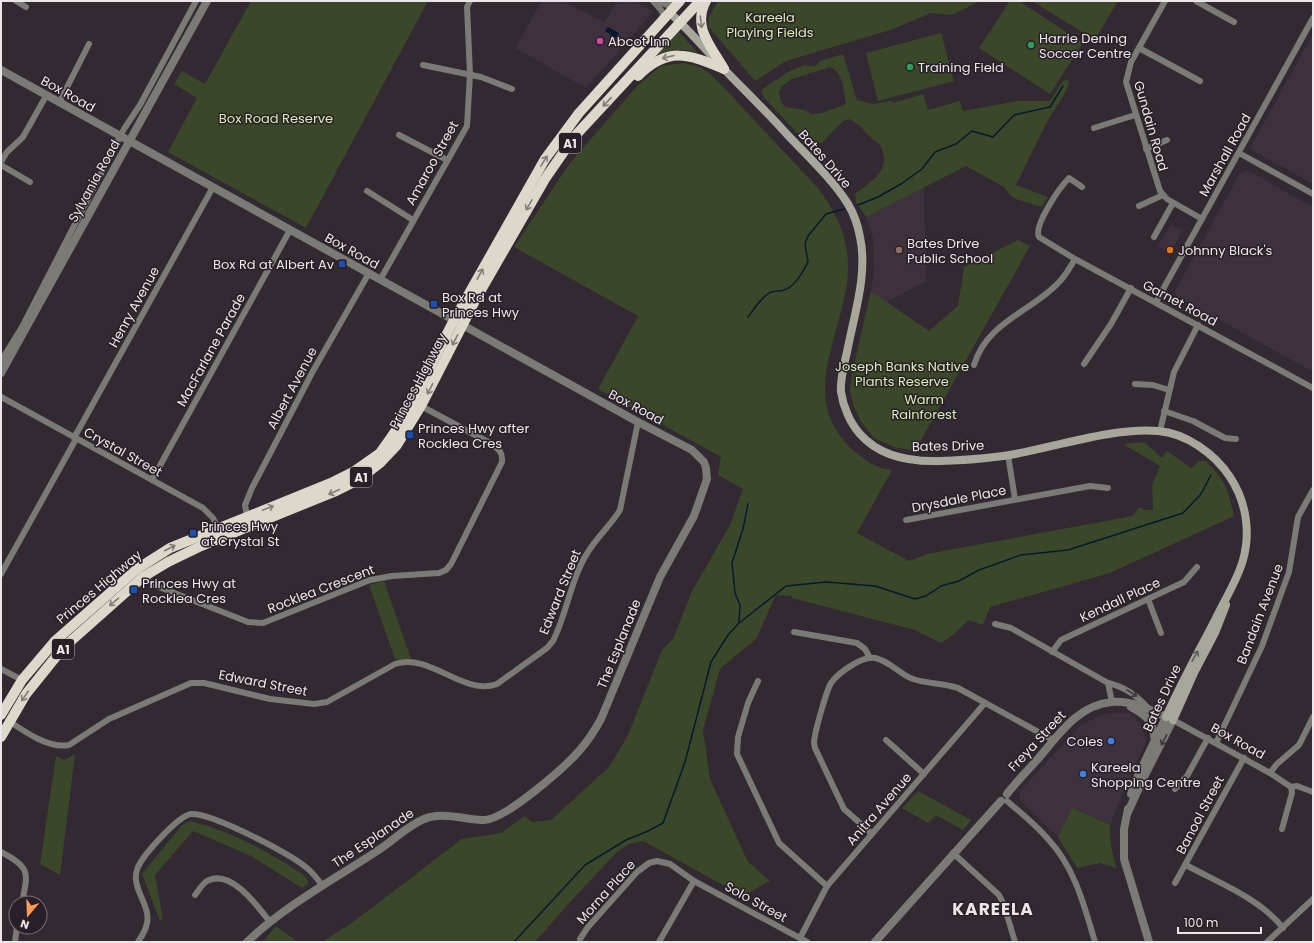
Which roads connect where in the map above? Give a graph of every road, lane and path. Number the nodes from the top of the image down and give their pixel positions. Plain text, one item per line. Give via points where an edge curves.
1 (16, 1) edge
2 (196, 1) edge
3 (207, 1) edge
4 (470, 1) edge
5 (654, 1) edge
6 (700, 1) edge
7 (706, 1) edge
8 (1165, 1) edge
9 (1196, 1) edge
10 (678, 2) edge
11 (26, 7) dead end
12 (667, 15) junction
13 (1313, 18) edge
14 (680, 22) junction
15 (1234, 22) dead end
16 (89, 44) dead end
17 (1139, 48) junction
18 (424, 65) dead end
19 (724, 69) junction
20 (1, 70) edge
21 (470, 74) junction
22 (1200, 81) dead end
23 (624, 83) junction
24 (512, 89) dead end
25 (46, 96) junction
26 (59, 103) junction
27 (1135, 115) junction
28 (1094, 128) dead end
29 (399, 136) dead end
30 (121, 137) junction
31 (1166, 140) dead end
32 (130, 142) junction
33 (1146, 149) junction
34 (1239, 153) junction
35 (447, 160) junction
36 (1, 162) edge
37 (1, 165) edge
38 (30, 182) dead end
39 (213, 187) junction
40 (1082, 187) dead end
41 (367, 192) dead end
42 (1313, 194) edge
43 (1163, 195) junction
44 (1173, 203) junction
45 (1139, 206) dead end
46 (1202, 219) junction
47 (414, 220) junction
48 (290, 230) junction
49 (1154, 237) dead end
50 (1075, 259) junction
51 (369, 273) junction
52 (380, 280) junction
53 (1130, 288) junction
54 (1156, 302) junction
55 (458, 323) junction
56 (1198, 325) junction
57 (1, 361) edge
58 (1084, 364) dead end
59 (974, 365) dead end
60 (1, 373) edge
61 (1135, 384) dead end
62 (1313, 388) edge
63 (1169, 390) junction
64 (1, 397) edge
65 (421, 406) junction
66 (1164, 411) junction
67 (638, 422) junction
68 (1160, 431) junction
69 (75, 438) junction
70 (1236, 439) dead end
71 (692, 450) joint
72 (1008, 455) junction
73 (152, 480) junction
74 (1108, 488) dead end
75 (1313, 490) edge
76 (1015, 499) junction
77 (247, 516) junction
78 (906, 520) dead end
79 (218, 528) junction
80 (222, 538) junction
81 (1197, 568) dead end
82 (140, 573) junction
83 (1, 574) edge
84 (1148, 599) junction
85 (995, 624) dead end
86 (794, 632) dead end
87 (1161, 633) dead end
88 (1052, 652) junction
89 (870, 658) junction
90 (1, 669) edge
91 (22, 680) junction
92 (758, 681) dead end
93 (1108, 683) junction
94 (1115, 702) junction
95 (985, 703) junction
96 (1151, 710) junction
97 (1313, 717) edge
98 (5, 718) edge
99 (1170, 718) junction
100 (1, 737) edge
101 (1208, 738) junction
102 (886, 740) dead end
103 (1053, 740) junction
104 (1155, 741) junction
105 (1216, 742) junction
106 (1244, 758) junction
107 (1270, 773) junction
108 (924, 774) junction
109 (1292, 787) junction
110 (1175, 789) dead end
111 (1313, 792) edge
112 (1005, 799) junction
113 (1128, 812) junction
114 (1282, 829) dead end
115 (871, 833) junction
116 (1, 852) edge
117 (955, 852) junction
118 (1186, 865) junction
119 (694, 881) junction
120 (1175, 883) dead end
121 (323, 886) junction
122 (827, 886) junction
123 (23, 895) edge
124 (195, 895) dead end
125 (1313, 899) edge
126 (270, 922) junction
127 (1282, 928) junction
128 (800, 938) junction
129 (580, 939) dead end
130 (138, 942) edge
131 (248, 942) edge
132 (659, 942) edge
133 (807, 942) edge
134 (875, 942) edge
135 (1015, 942) edge
136 (1095, 942) edge
137 (1149, 942) edge
138 (1267, 942) edge

1 - 11 street
2 - 30 street
3 - 32 street, Sylvania Road
4 - 21 street, Amaroo Street via 467,7
5 - 10 street via 667,5
5 - 12 street
6 - 14 highway, Princes Highway / A1
7 -> 19 highway via 701,12 700,24
8 - 17 street, Gundain Road
9 - 15 street
10 - 12 highway, Princes Highway / A1
12 - 14 main road, Bates Drive
55 -> 12 highway, Princes Highway / A1 via 523,196 559,138
13 - 34 street, Marshall Road
14 - 19 main road, Bates Drive
14 - 23 highway, Princes Highway / A1
16 - 26 street
17 - 22 street
17 - 27 street, Gundain Road via 1128,69 1126,82
18 - 21 street
19 -> 23 highway via 695,57 675,55 660,59 635,79
19 - 72 main road, Bates Drive via 825,175 850,207 856,223 862,254 862,273 842,374 841,392 845,407 858,432 880,450 908,460 979,459
20 - 25 street, Box Road
21 - 24 street
21 - 35 street, Amaroo Street via 467,126
23 -> 55 highway, Princes Highway / A1 via 574,136
25 - 26 street, Box Road
25 - 36 street via 23,137 6,152
26 - 30 street, Box Road
27 - 28 street
27 - 33 street, Gundain Road
29 - 35 street
30 - 32 street, Box Road
30 - 57 street via 22,327
31 - 33 street
32 - 39 street, Box Road
32 - 60 street, Sylvania Road
33 - 43 street, Gundain Road
34 - 42 street
34 - 46 street, Marshall Road
35 - 47 street, Amaroo Street
37 - 38 street
39 - 48 street, Box Road
39 - 69 street, Henry Avenue
40 - 50 street, Garnet Road via 1069,178 1060,187 1039,224 1037,235
41 - 47 street
43 - 44 street, Gundain Road
43 - 45 street
44 - 46 street, Gundain Road
44 - 49 street
46 - 54 street, Marshall Road
47 - 52 street, Amaroo Street
48 - 51 street, Box Road
48 - 73 street, MacFarlane Parade
50 - 53 street, Garnet Road
50 - 59 street via 1056,284 994,331
51 - 52 street, Box Road
51 - 77 street, Albert Avenue via 313,371 249,492 245,505
52 - 55 street, Box Road
53 - 54 street, Garnet Road
53 - 58 street via 1112,324
54 - 56 street, Garnet Road
55 -> 65 highway, Princes Highway / A1
55 - 67 street, Box Road
77 -> 55 highway, Princes Highway / A1 via 331,483 353,472 380,452 403,420
56 - 62 street, Garnet Road
56 - 63 street via 1175,368
61 - 63 street
63 - 66 street
64 - 69 street, Crystal Street
65 -> 80 highway, Princes Highway / A1 via 397,445 380,463 358,480
65 - 82 street, Rocklea Crescent via 499,449 502,455 502,462 446,570 439,573 370,580 263,623 248,622 154,584
66 - 68 street
66 - 70 street via 1193,420 1225,438
67 - 71 street, Box Road
67 - 98 street, Edward Street via 620,510 588,551 553,641 497,684 478,686 407,662 396,664 327,702 314,704 270,699 204,683 191,683 109,720 65,746 52,744
68 - 72 main road, Bates Drive via 1131,431
68 - 99 main road, Bates Drive via 1183,437 1208,454 1226,471 1238,491 1246,518 1243,562 1227,599 1190,667
69 - 73 street, Crystal Street
69 - 83 street, Henry Avenue
71 - 121 street, The Esplanade via 700,457 706,468 707,479 701,498 694,516 660,577 601,719 580,750 522,803 486,820 451,816 426,818
72 - 76 street, Drysdale Place
73 - 79 street, Crystal Street via 203,508
74 - 76 street, Drysdale Place via 1090,486
75 - 105 street, Bandain Avenue via 1298,517 1290,572 1266,636
76 - 78 street, Drysdale Place
77 - 79 highway, Princes Highway / A1
79 - 80 street, Crystal Street
82 -> 79 highway, Princes Highway / A1 via 170,548
80 - 82 highway, Princes Highway / A1
81 - 84 street, Kendall Place via 1184,582
82 - 91 highway, Princes Highway / A1 via 55,641
82 -> 98 highway, Princes Highway / A1 via 63,648
84 - 87 street
84 - 88 street, Kendall Place via 1061,640
85 - 88 street, Box Road via 1011,628
86 - 89 street via 857,643 865,649
88 - 93 street, Box Road
89 - 95 street via 882,660 911,678 958,688
89 - 115 street via 852,666 831,683 814,742 842,806
90 - 91 street
91 - 98 highway, Princes Highway / A1
92 - 122 street via 748,703 738,737 737,754 779,843
93 - 94 street
93 -> 96 street, Box Road via 1136,695
94 - 96 street, Box Road
94 - 103 street, Freya Street via 1100,704 1081,713
94 - 104 street via 1140,712 1150,721
95 - 103 street
95 - 108 street, Anitra Avenue
96 - 99 street, Box Road
97 - 107 street via 1299,745
98 - 100 highway, Princes Highway / A1
99 - 101 street, Box Road
99 - 104 street, Bates Drive
99 -> 113 street, Bates Drive
101 - 105 street, Box Road
101 - 110 street via 1187,776
102 - 108 street
103 - 112 street, Freya Street
104 - 113 street, Bates Drive via 1136,780
105 - 106 street, Box Road
106 - 107 street, Box Road
106 - 118 street, Banool Street
107 - 109 street, Box Road
108 - 115 street, Anitra Avenue
109 - 111 street, Box Road via 1297,786
109 - 114 street
112 - 117 street, Freya Street via 965,836 957,845
112 - 136 street via 1041,830 1061,854 1080,890
113 - 137 street, Bates Drive via 1124,835 1124,859
115 - 122 street, Anitra Avenue
116 - 123 street via 20,863 25,870
117 - 134 street, Freya Street
117 - 135 street via 999,895
118 - 120 street, Banool Street
118 - 127 street via 1262,908 1275,918
119 - 128 street, Solo Street
119 - 129 street, Morna Place via 666,862 649,863 636,872
119 - 132 street
121 - 126 street, The Esplanade
121 - 130 street via 306,867 257,839 212,818 186,816 160,839 138,867 137,885 148,918
122 - 128 street, Anitra Avenue
124 - 126 street via 211,877 222,880 240,888 253,899
125 - 127 street
126 - 131 street, The Esplanade
127 - 138 street
128 - 133 street, Solo Street

